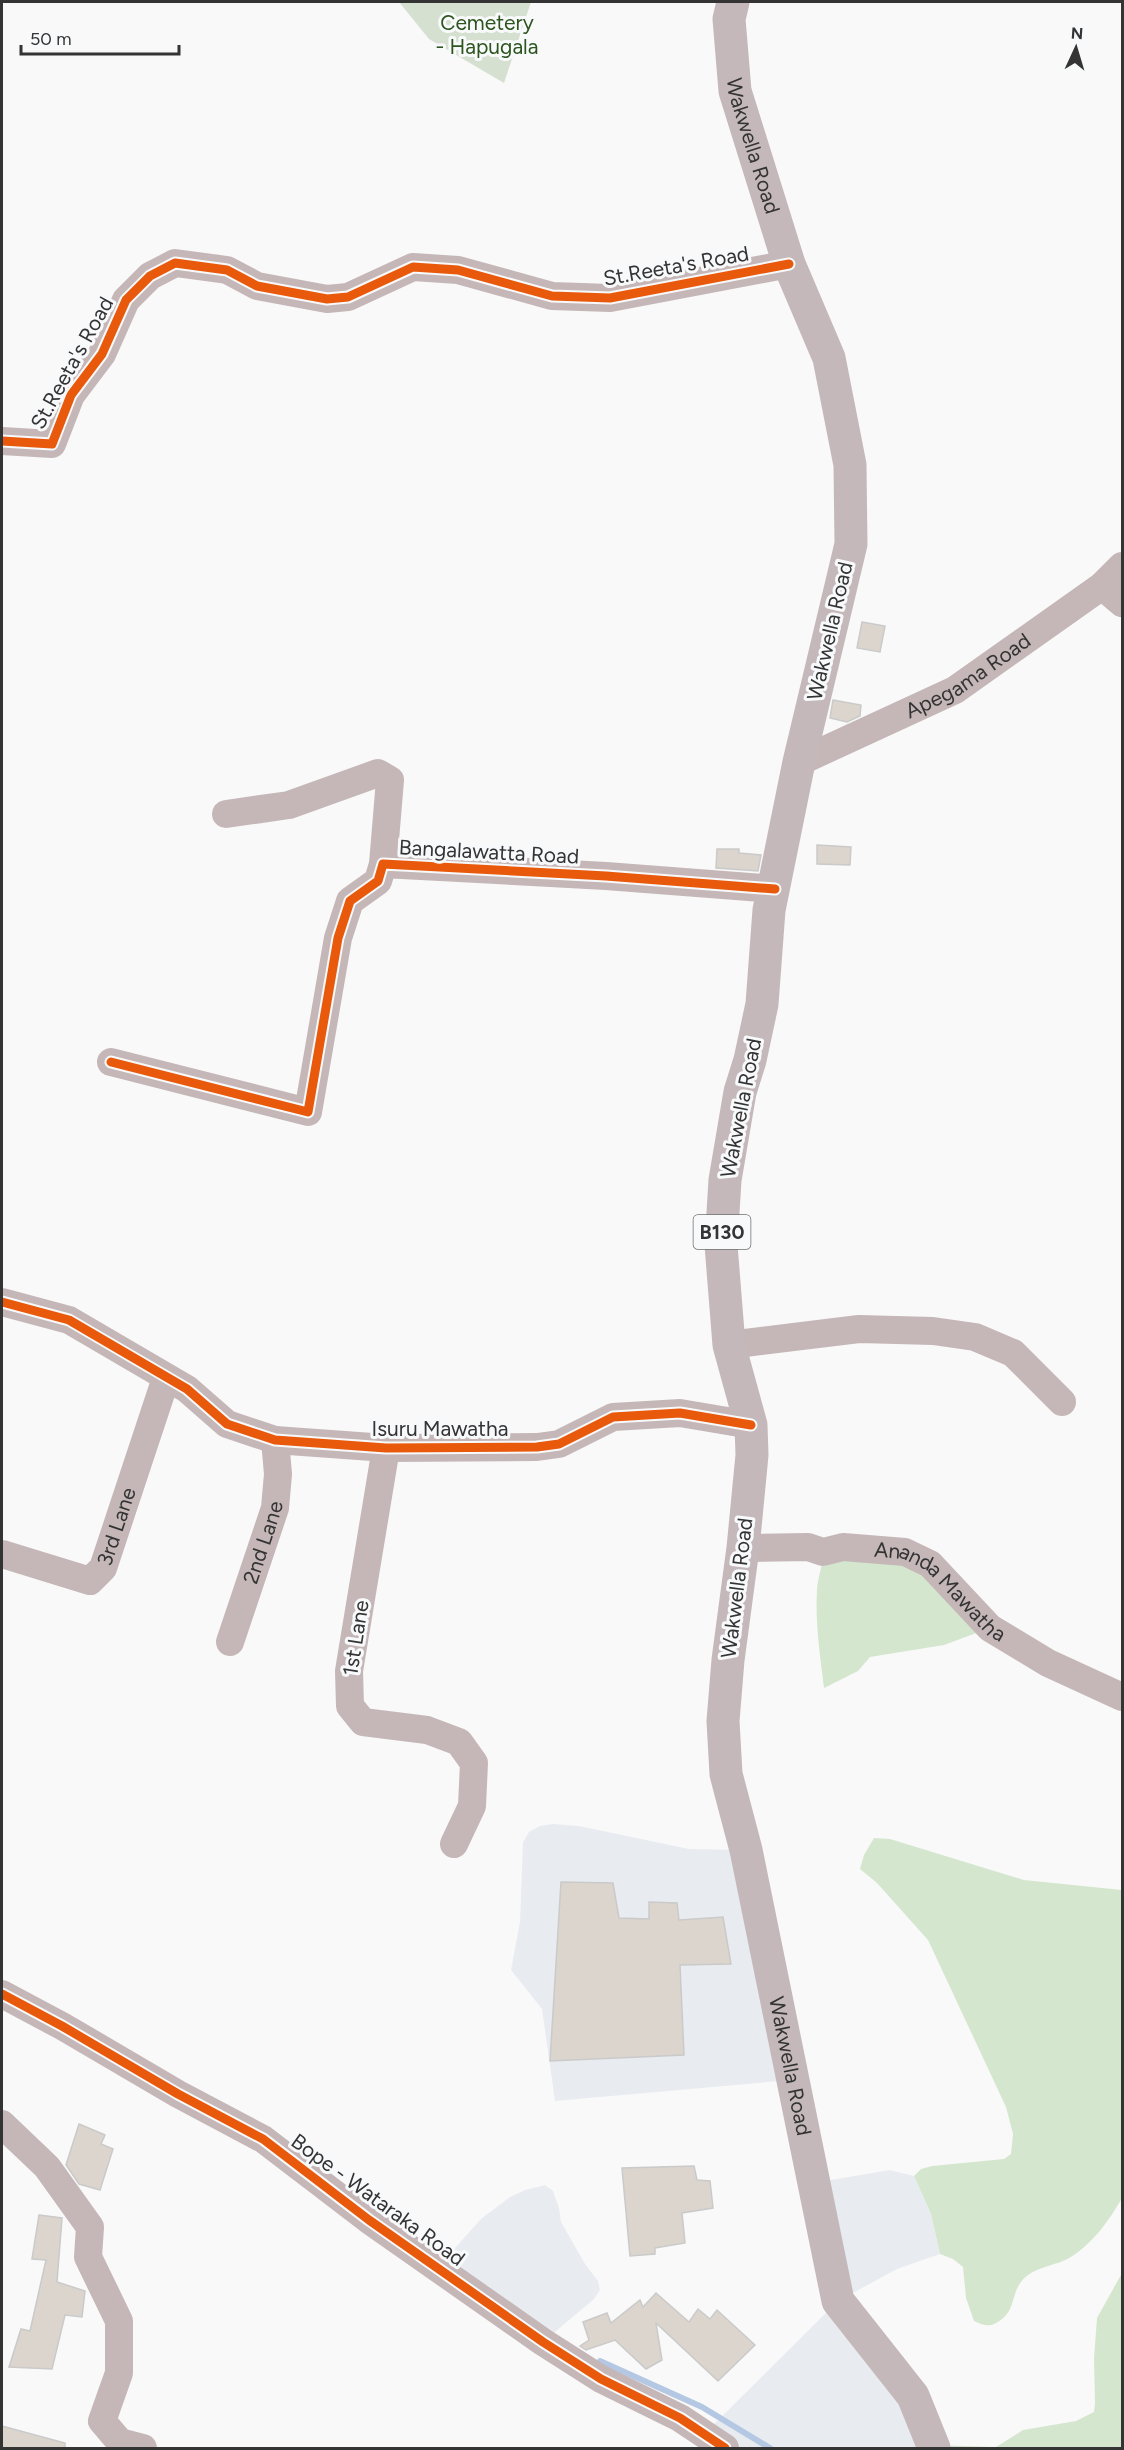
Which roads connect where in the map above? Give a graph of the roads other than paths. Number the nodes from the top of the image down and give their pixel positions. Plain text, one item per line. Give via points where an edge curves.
1 (733, 2) edge
2 (789, 264) junction
3 (2, 441) edge
4 (1122, 566) edge
5 (1112, 595) edge
6 (799, 762) junction
7 (226, 814) dead end
8 (383, 864) junction
9 (774, 889) junction
10 (111, 1062) dead end
11 (2, 1302) edge
12 (729, 1345) junction
13 (155, 1371) junction
14 (1062, 1402) dead end
15 (751, 1425) junction
16 (274, 1440) junction
17 (386, 1448) junction
18 (743, 1548) junction
19 (2, 1554) edge
20 (231, 1642) dead end
21 (1122, 1697) edge
22 (454, 1844) dead end
23 (2, 1994) edge
24 (2, 2124) edge
25 (143, 2448) edge
26 (725, 2448) edge
27 (934, 2448) edge

1 - 2 main road, Wakwella Road / B130 via 729,19 735,91
2 - 3 street, St.Reeta's Road via 610,298 552,296 458,270 413,267 348,297 327,299 257,286 227,270 175,263 150,276 126,300 102,354 71,395 52,444
2 - 6 main road, Wakwella Road / B130 via 829,358 850,465 851,544
4 - 5 street, Apegama Road
5 - 6 street, Apegama Road via 955,690
6 - 9 main road, Wakwella Road / B130
7 - 8 street via 289,805 378,773 390,780
8 - 9 street, Bangalawatta Road
8 - 10 street, Bangalawatta Road via 378,881 351,901 339,938 308,1112
9 - 12 main road, Wakwella Road / B130 via 762,1004 740,1092 725,1180 721,1245
11 - 13 street, Isuru Mawatha via 69,1320
12 - 14 street via 859,1329 933,1330 975,1337 1013,1353
12 - 15 main road, Wakwella Road / B130
13 - 16 street, Isuru Mawatha via 187,1389 227,1424
13 - 19 street, 3rd Lane via 103,1568 90,1581
15 - 17 street, Isuru Mawatha via 680,1413 613,1417 559,1444 537,1448
15 - 18 main road, Wakwella Road / B130
16 - 17 street, Isuru Mawatha
16 - 20 street, 2nd Lane via 278,1474 275,1508
17 - 22 street, 1st Lane via 348,1671 350,1706 363,1722 426,1730 459,1742 474,1763 472,1806
18 - 21 street, Ananda Mawatha via 808,1547 824,1552 843,1547 905,1552 930,1564 990,1628 1048,1663
18 - 27 main road, Wakwella Road / B130 via 724,1711 726,1774 746,1850 838,2301 913,2396
23 - 26 street, Bope - Wataraka Road via 263,2139 369,2220 543,2342 601,2379 680,2418
24 - 25 street via 46,2167 90,2227 88,2257 119,2321 119,2373 102,2421 120,2442

